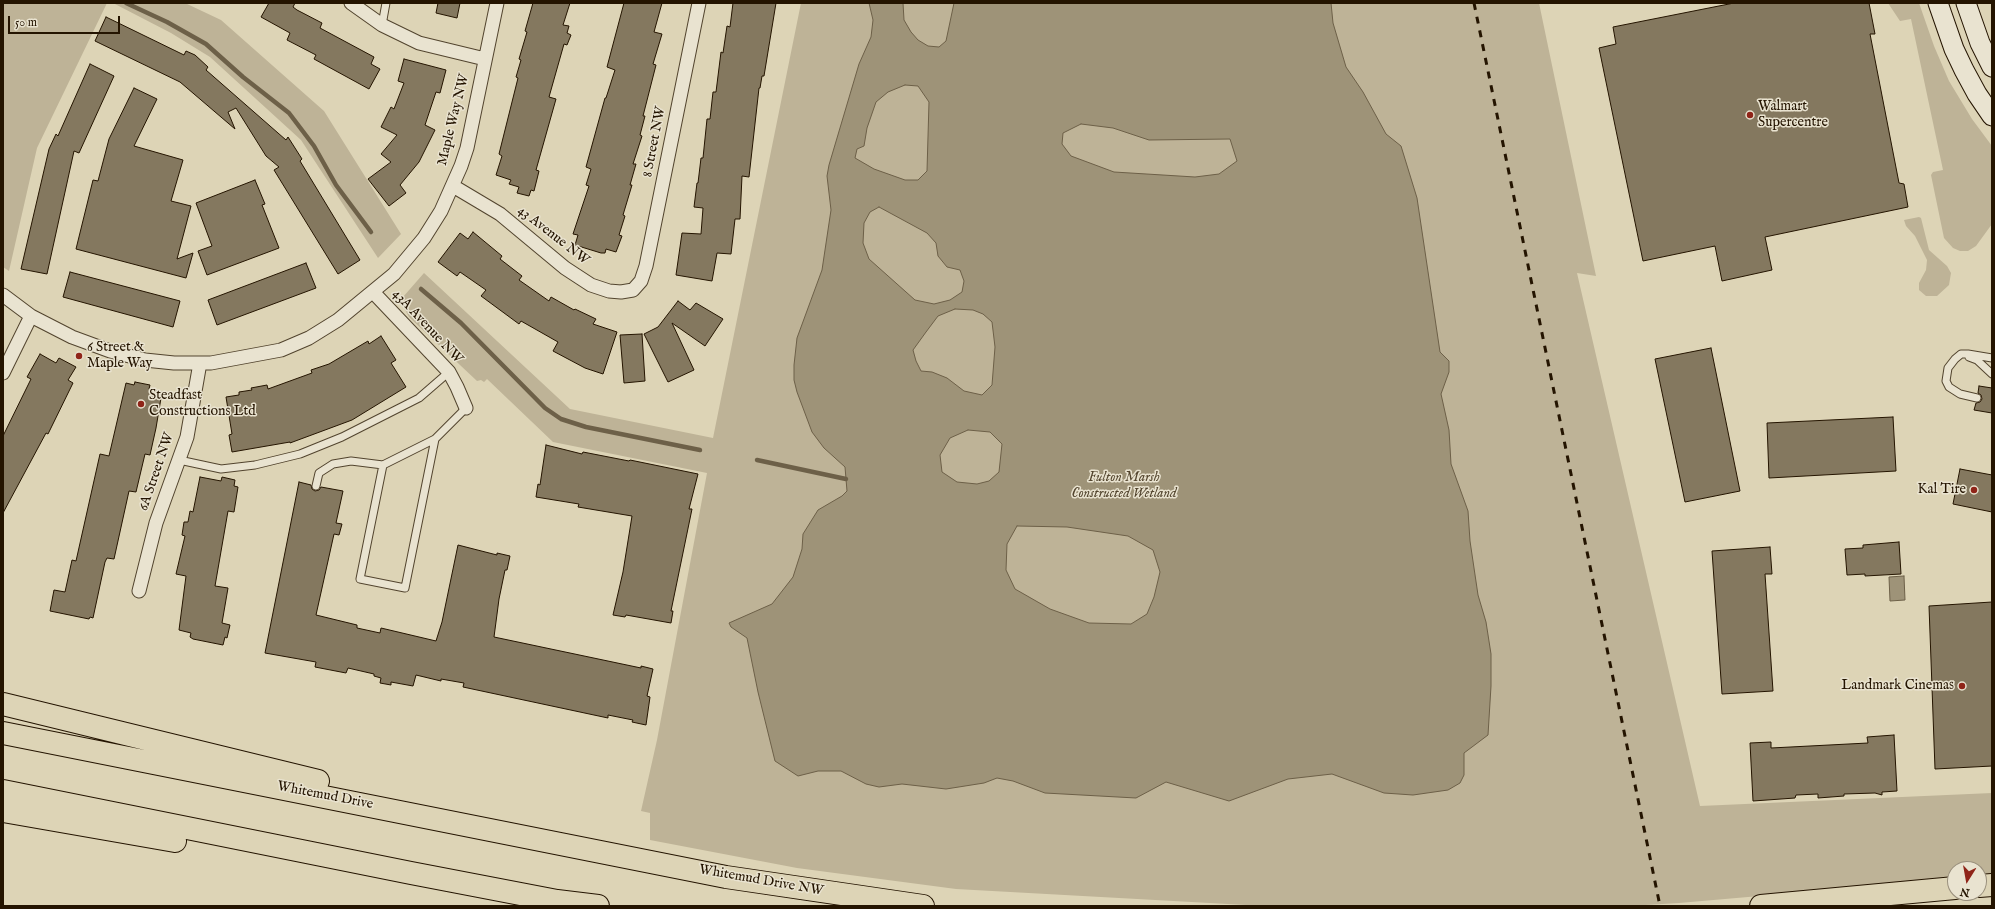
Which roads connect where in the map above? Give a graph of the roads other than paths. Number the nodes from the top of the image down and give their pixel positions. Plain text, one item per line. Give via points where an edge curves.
1 (351, 3) edge
2 (386, 3) edge
3 (497, 3) edge
4 (699, 3) edge
5 (1938, 3) edge
6 (1966, 3) edge
7 (382, 25) junction
8 (485, 59) junction
9 (1992, 67) edge
10 (1992, 116) edge
11 (453, 186) junction
12 (639, 285) joint
13 (373, 292) junction
14 (3, 295) edge
15 (32, 316) junction
16 (1958, 357) junction
17 (1992, 358) edge
18 (200, 363) junction
19 (1982, 365) junction
20 (1992, 366) edge
21 (449, 372) junction
22 (3, 373) edge
23 (1992, 374) edge
24 (1976, 398) dead end
25 (466, 408) joint
26 (435, 439) junction
27 (179, 460) junction
28 (383, 465) junction
29 (316, 486) dead end
30 (139, 591) dead end
31 (3, 704) edge
32 (3, 733) edge
33 (3, 791) edge
34 (3, 811) edge
35 (589, 848) junction
36 (647, 861) joint
37 (411, 873) junction
38 (1947, 889) edge
39 (598, 906) edge
40 (923, 906) edge
41 (1761, 906) edge

1 - 7 street
2 - 7 lane
3 - 8 street, Maple Way NW
4 - 12 street, 8 Street NW via 646,266
5 - 10 street via 1964,70
6 - 9 street via 1980,44
7 - 8 street via 419,42
8 - 11 street, Maple Way NW via 467,148
11 - 12 street, 43 Avenue NW via 500,214 565,268 591,285 621,292 633,290
11 - 13 street, Maple Way NW via 424,238 394,274
13 - 18 street, Maple Way NW via 338,320 309,338 281,350 245,358
13 - 21 street, 43A Avenue NW
14 - 15 street, Maple Way NW
15 - 18 street, Maple Way NW via 72,337 110,352 145,360
15 - 22 street
16 - 17 lane via 1968,354
16 - 19 lane via 1973,358
16 - 24 lane via 1948,368 1947,384 1954,392
18 - 27 street, 6A Street NW via 192,411
19 - 20 lane
19 - 23 lane
21 - 25 street, 43A Avenue NW
21 - 27 lane via 419,398 349,434 300,454 255,465 221,469
25 - 26 lane
26 - 28 lane
26 - 28 lane via 405,588 360,579
27 - 30 street, 6A Street NW via 156,523
28 - 29 lane via 351,461 333,464 319,474
31 - 35 highway
32 - 35 highway, Whitemud Drive
33 - 37 highway
34 - 37 highway via 270,857
35 - 36 highway, Whitemud Drive
36 - 40 highway, Whitemud Drive NW via 741,879
37 - 39 highway via 557,901
38 - 41 highway

